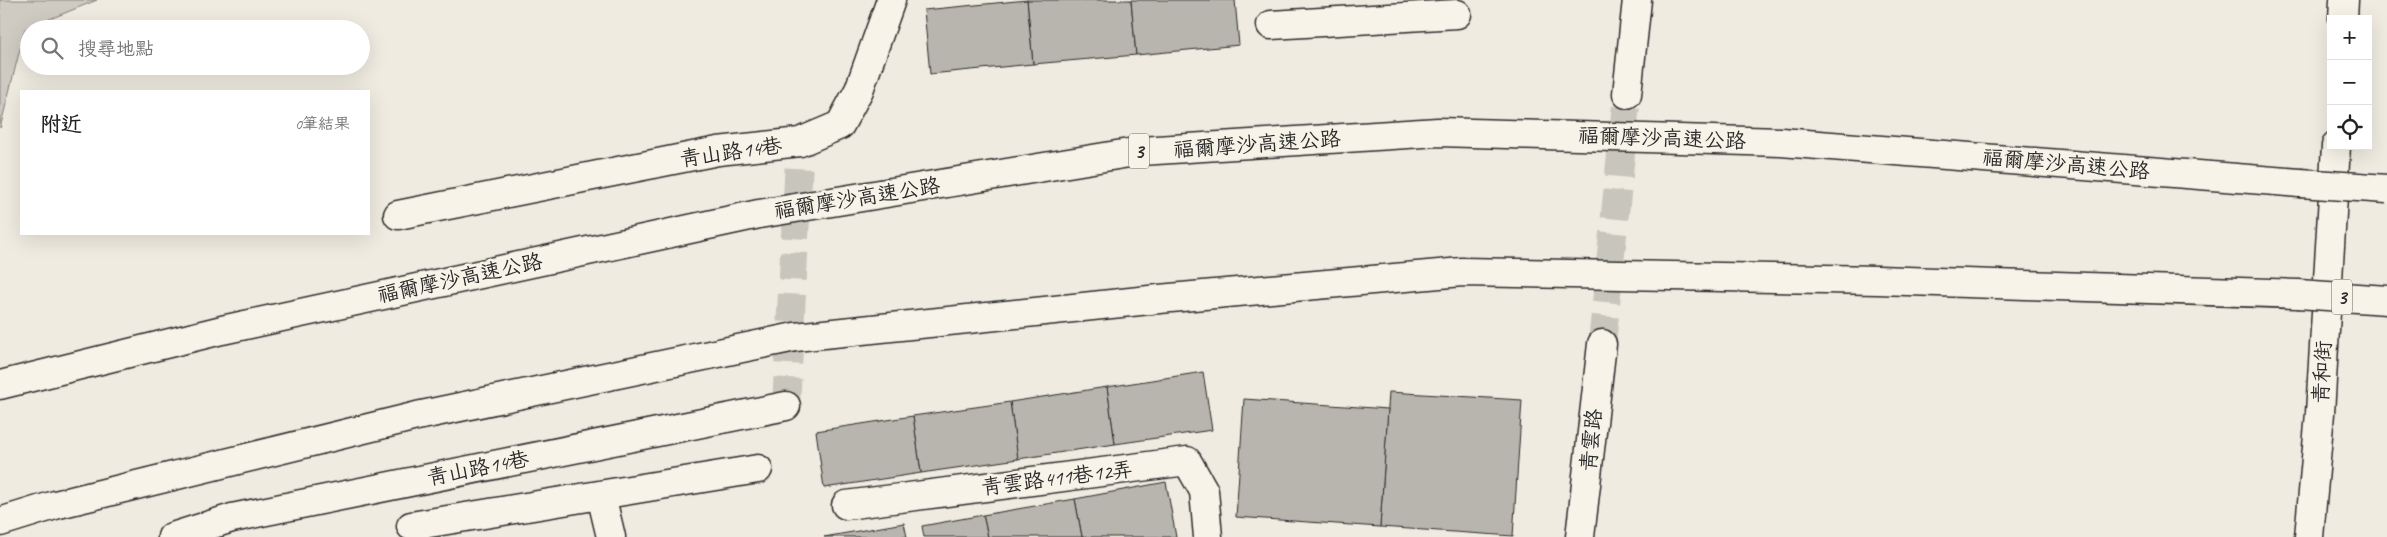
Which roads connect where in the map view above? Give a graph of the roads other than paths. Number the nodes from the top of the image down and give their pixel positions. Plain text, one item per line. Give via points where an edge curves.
1 (891, 0) edge
2 (1637, 0) edge
3 (2344, 0) edge
4 (1354, 10) edge
5 (1457, 14) dead end
6 (2343, 15) edge
7 (1271, 25) dead end
8 (1628, 94) tunnel mouth
9 (2336, 150) edge
10 (2387, 189) edge
11 (398, 214) dead end
12 (2387, 300) edge
13 (1602, 344) tunnel mouth
14 (0, 385) edge
15 (786, 406) dead end
16 (758, 469) dead end
17 (601, 494) junction
18 (846, 505) dead end
19 (0, 522) edge
20 (411, 526) dead end
21 (172, 537) edge
22 (611, 537) edge
23 (1208, 537) edge
24 (1580, 537) edge
25 (2309, 537) edge

1 - 11 main road, 青山路14巷 via 859,90 840,125 800,142 718,151
2 - 8 main road
3 - 6 main road
4 - 5 main road
4 - 7 main road
9 - 25 main road, 青和街
10 - 14 main road, 福爾摩沙高速公路 / 3, bridge via 1771,141 1438,132 1141,151 759,214 222,330
12 - 19 main road, 3, bridge via 2298,294 1888,281 1462,272 1159,299 795,337 417,416 56,505
13 - 24 main road, 青雲路
15 - 21 main road, 青山路14巷 via 232,518
16 - 17 main road
17 - 20 main road
17 - 22 main road
18 - 23 main road, 青雲路411巷12弄 via 1186,461 1204,491

